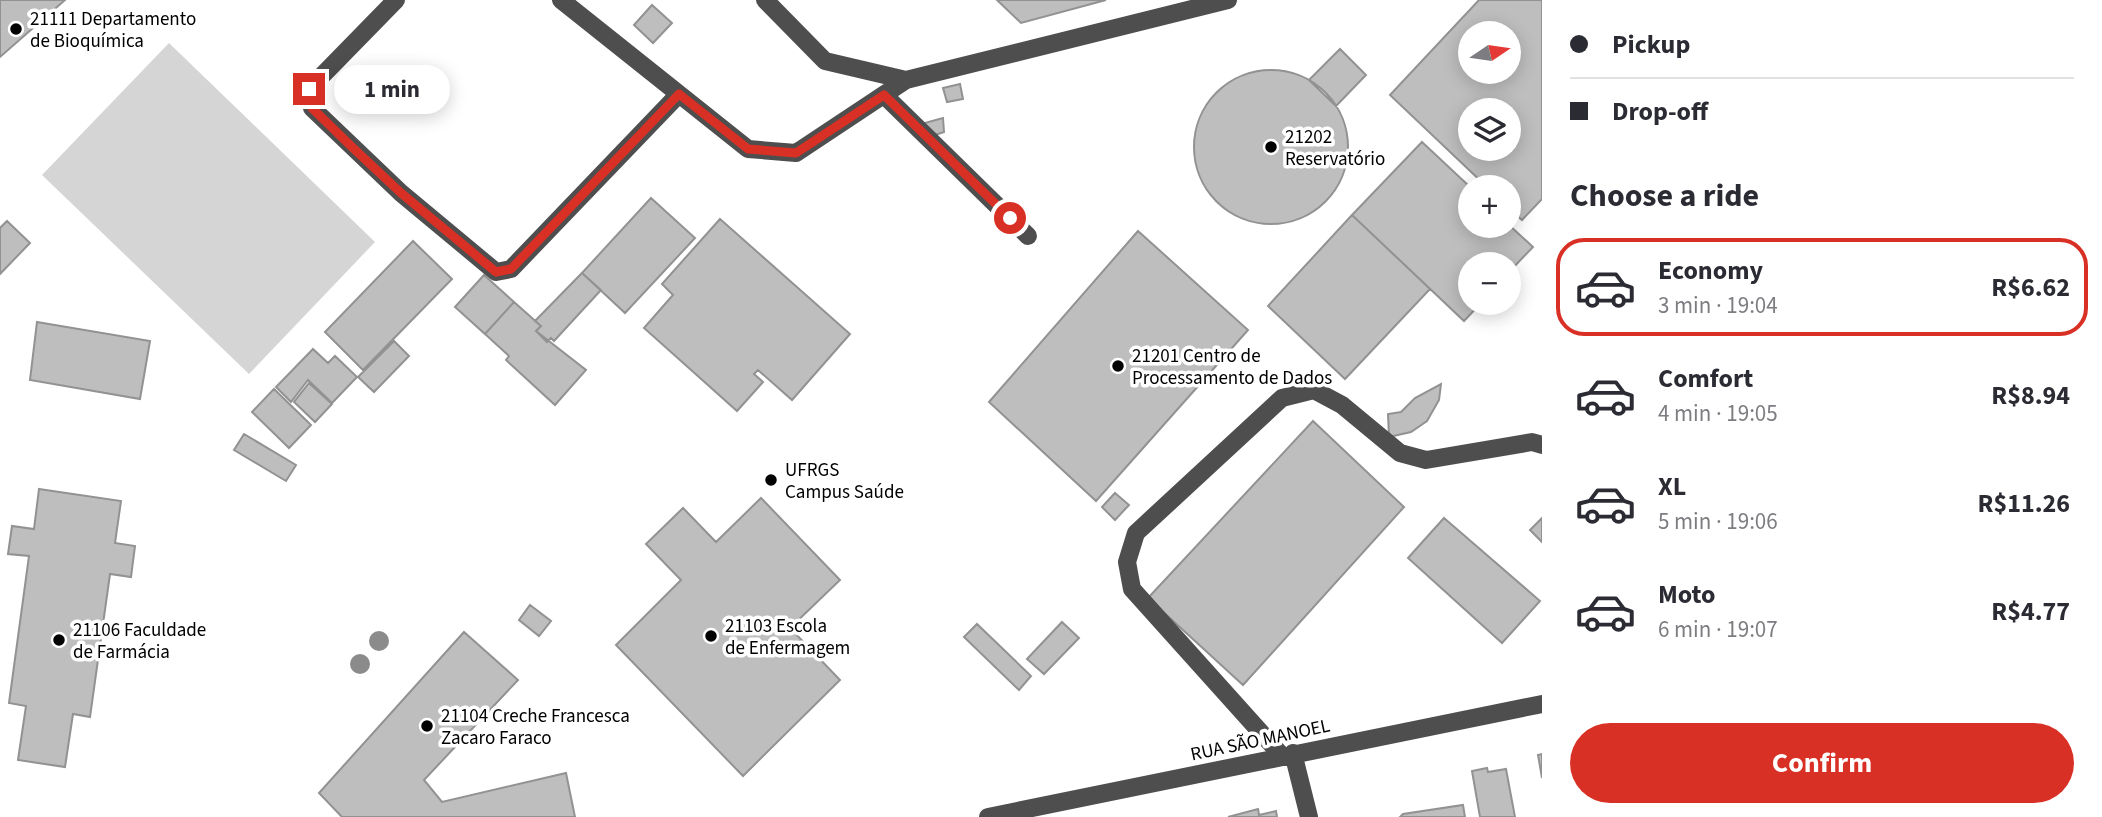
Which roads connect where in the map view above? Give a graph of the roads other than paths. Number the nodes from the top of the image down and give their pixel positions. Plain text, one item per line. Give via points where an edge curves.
1 (396, 0) edge
2 (561, 0) edge
3 (765, 0) edge
4 (1228, 0) edge
5 (906, 80) junction
6 (679, 94) junction
7 (884, 95) junction
8 (1028, 236) dead end
9 (1542, 444) edge
10 (1542, 704) edge
11 (1288, 755) junction
12 (988, 817) edge
13 (1309, 817) edge

1 - 6 street via 309,89 312,108 401,193 496,272 511,269
2 - 6 street
3 - 5 street via 825,61
4 - 5 street
5 - 7 street
6 - 7 street via 748,149 796,153
7 - 8 street
9 - 11 street via 1426,460 1400,453 1342,405 1314,390 1282,398 1136,533 1127,562 1132,589
10 - 11 street, RUA SÃO MANOEL
11 - 12 street, RUA SÃO MANOEL
11 - 13 street

